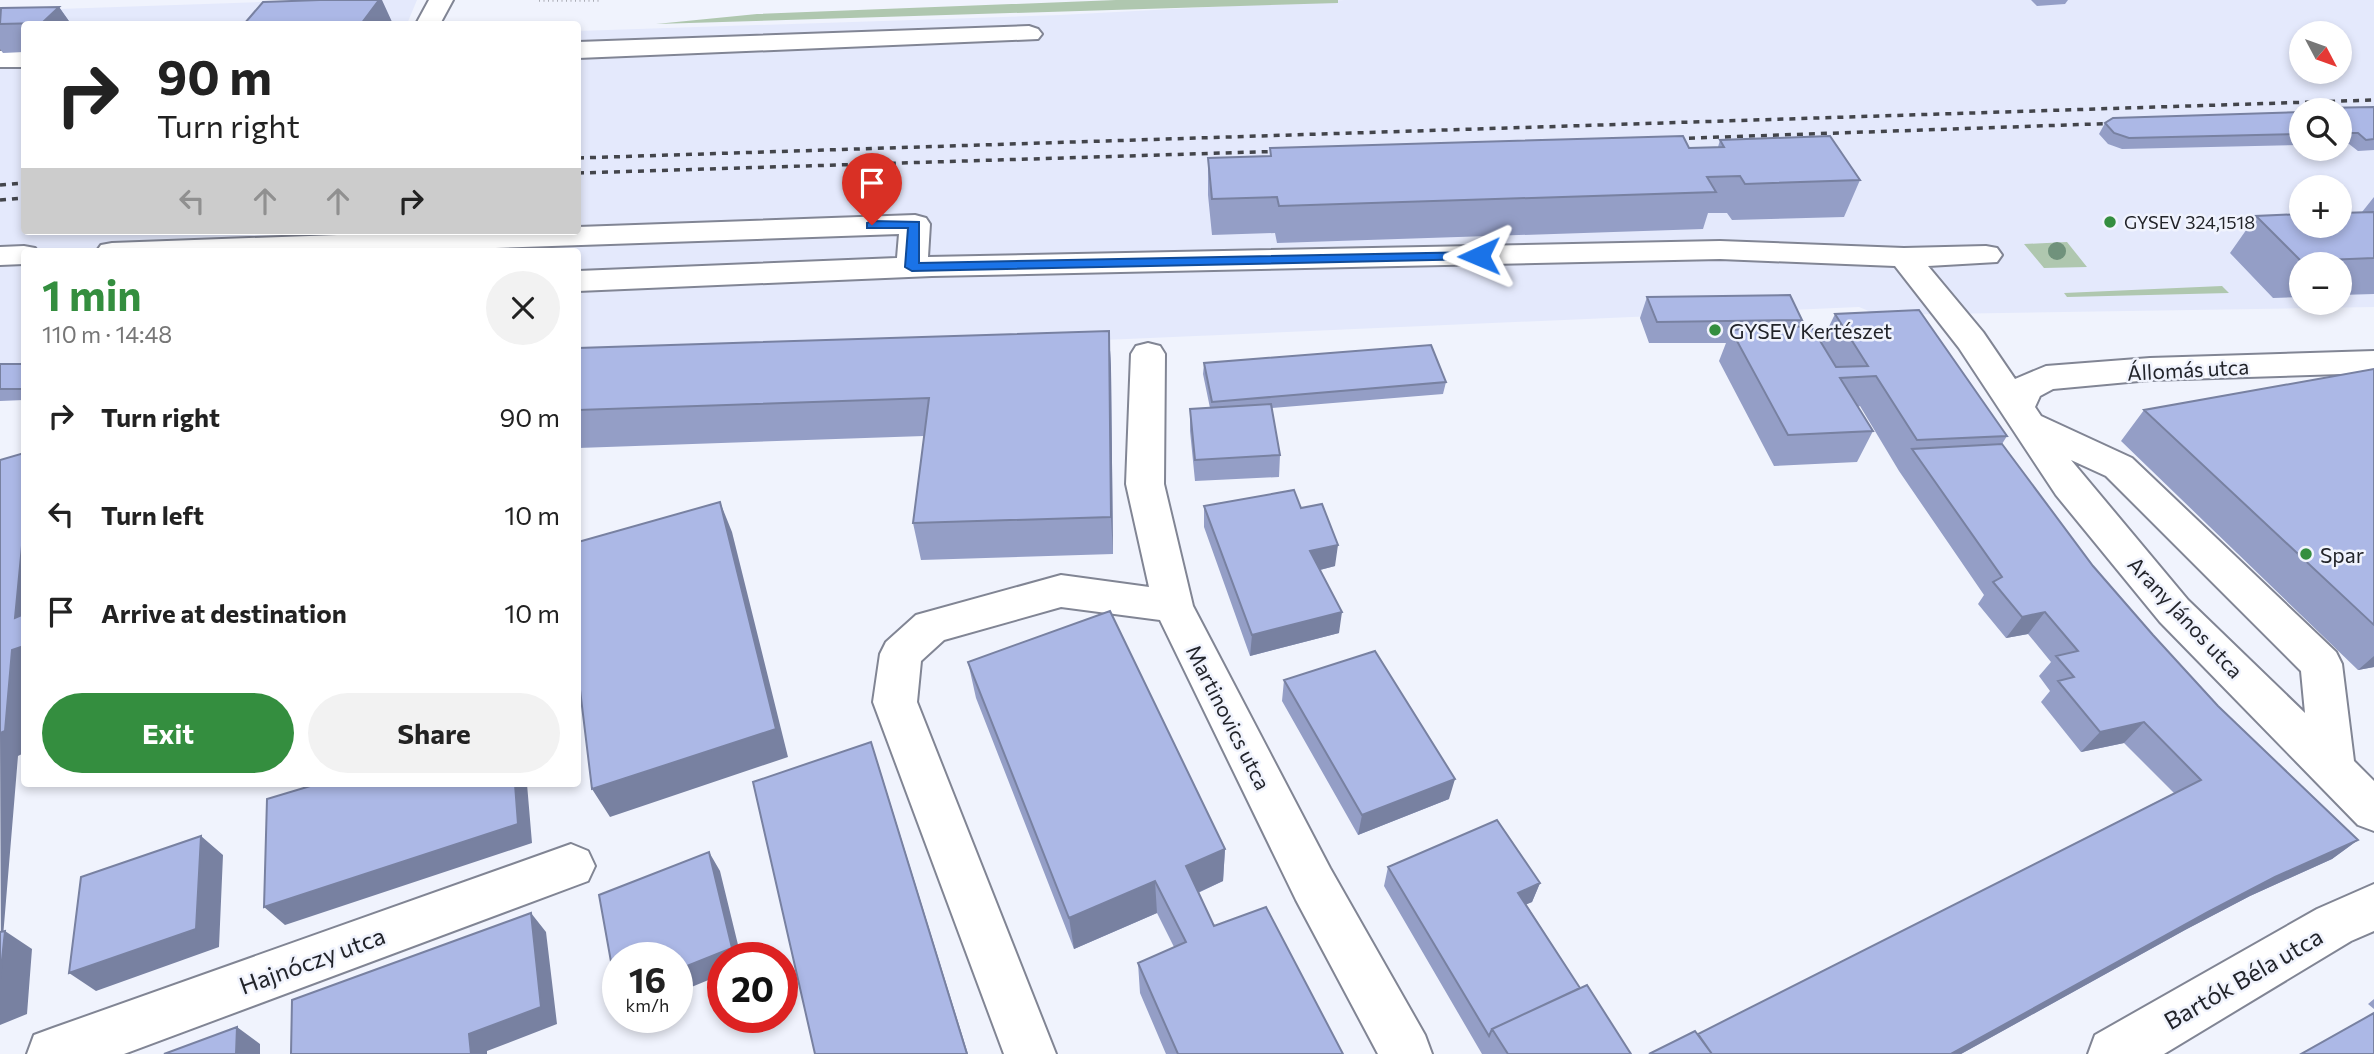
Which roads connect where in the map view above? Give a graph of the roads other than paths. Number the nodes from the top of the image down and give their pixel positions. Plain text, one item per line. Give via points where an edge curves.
1 (441, 0) edge
2 (430, 21) edge
3 (1029, 34) dead end
4 (581, 50) edge
5 (0, 59) edge
6 (21, 59) edge
7 (224, 248) edge
8 (21, 255) edge
9 (1986, 255) dead end
10 (0, 256) edge
11 (1904, 257) junction
12 (912, 267) junction
13 (581, 281) edge
14 (1148, 354) dead end
15 (2374, 362) edge
16 (2022, 416) junction
17 (1173, 606) junction
18 (2332, 766) junction
19 (2374, 810) edge
20 (571, 866) dead end
21 (2374, 907) edge
22 (53, 1054) edge
23 (1030, 1054) edge
24 (1406, 1054) edge
25 (2114, 1054) edge

1 - 2 street
3 - 4 street
5 - 6 street
7 - 12 street via 899,224 915,225
8 - 10 street
9 - 11 street
11 - 12 street via 1720,250
11 - 16 street, Arany János utca via 1971,340
12 - 13 street
14 - 17 street, Martinovics utca via 1145,484
15 - 16 street, Állomás utca via 2150,369 2046,378 2025,389
16 - 18 street, Arany János utca via 2069,485 2174,611
16 - 18 street via 2119,467 2321,664
17 - 23 street via 1061,591 931,627 901,653 895,702
17 - 24 street, Martinovics utca via 1313,884
18 - 19 street, Arany János utca
20 - 22 street, Hajnóczy utca
21 - 25 street, Bartók Béla utca via 2334,925

